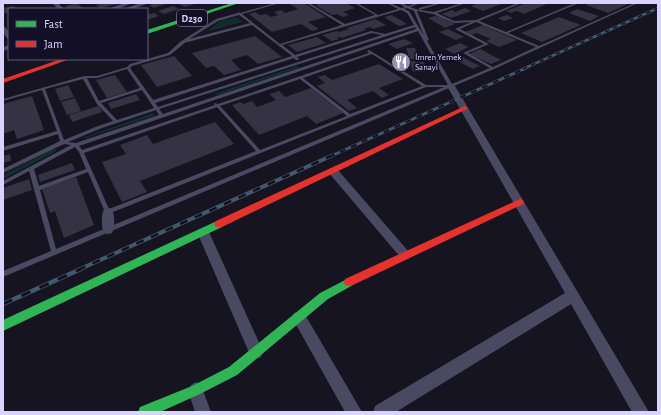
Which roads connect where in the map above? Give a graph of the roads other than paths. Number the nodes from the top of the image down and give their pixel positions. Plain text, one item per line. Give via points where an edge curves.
1 (146, 3) edge
2 (213, 3) edge
3 (237, 3) edge
4 (279, 3) edge
5 (307, 3) edge
6 (355, 3) edge
7 (388, 3) edge
8 (399, 3) edge
9 (420, 3) edge
10 (441, 3) edge
11 (465, 3) edge
12 (521, 3) edge
13 (578, 3) edge
14 (637, 3) edge
15 (127, 5) edge
16 (433, 6) junction
17 (409, 7) junction
18 (115, 8) edge
19 (402, 9) junction
20 (415, 10) junction
21 (408, 12) junction
22 (428, 12) junction
23 (239, 13) junction
24 (434, 13) junction
25 (378, 16) junction
26 (417, 17) junction
27 (476, 21) junction
28 (252, 24) junction
29 (148, 26) edge
30 (345, 26) junction
31 (415, 26) junction
32 (418, 30) junction
33 (148, 32) edge
34 (506, 33) junction
35 (384, 35) junction
36 (181, 43) junction
37 (279, 45) junction
38 (539, 47) junction
39 (365, 48) junction
40 (432, 51) junction
41 (372, 53) junction
42 (295, 57) junction
43 (44, 60) edge
44 (64, 60) edge
45 (147, 60) edge
46 (148, 60) edge
47 (301, 62) junction
48 (308, 67) junction
49 (128, 68) junction
50 (493, 68) junction
51 (3, 74) edge
52 (84, 77) junction
53 (300, 77) junction
54 (3, 81) edge
55 (425, 86) junction
56 (451, 86) junction
57 (43, 88) junction
58 (142, 89) junction
59 (206, 93) junction
60 (212, 99) junction
61 (3, 100) edge
62 (152, 102) junction
63 (98, 103) junction
64 (217, 105) junction
65 (156, 108) junction
66 (465, 108) junction
67 (162, 116) junction
68 (350, 116) junction
69 (116, 122) junction
70 (58, 132) junction
71 (62, 142) junction
72 (76, 145) junction
73 (3, 149) edge
74 (81, 152) junction
75 (259, 152) junction
76 (31, 168) junction
77 (89, 170) junction
78 (3, 171) edge
79 (333, 171) junction
80 (3, 183) edge
81 (36, 189) junction
82 (520, 202) junction
83 (108, 212) junction
84 (108, 230) junction
85 (203, 232) junction
86 (54, 253) junction
87 (405, 255) junction
88 (3, 274) edge
89 (573, 295) junction
90 (299, 317) junction
91 (3, 326) edge
92 (256, 352) junction
93 (196, 390) junction
94 (145, 412) edge
95 (203, 412) edge
96 (354, 412) edge
97 (381, 412) edge
98 (641, 412) edge

1 - 15 street
2 - 29 main road, D230
3 - 33 main road, D230
4 - 23 lane
5 - 30 lane
6 - 25 lane
7 - 19 lane
8 - 17 lane
9 - 17 lane
10 - 16 lane
11 - 24 lane
12 - 27 lane
13 - 34 lane
14 - 38 lane
15 - 18 street
16 - 20 lane
16 - 22 lane
17 - 19 lane
17 - 20 lane
19 - 21 lane
19 - 25 lane
20 - 21 lane
20 - 22 lane
20 - 26 lane
21 - 31 lane
22 - 24 lane
22 - 26 lane
23 - 28 lane
23 - 36 lane via 217,20
24 - 27 lane via 454,22
25 - 30 lane
26 - 40 lane
27 - 34 lane
27 - 50 lane via 457,29 487,44 465,53
28 - 36 lane
28 - 37 lane
30 - 37 lane
31 - 32 lane
31 - 35 lane
32 - 39 lane
32 - 40 lane
34 - 38 lane
35 - 42 lane via 372,32
35 - 47 lane
36 - 46 lane via 169,54
37 - 42 lane
38 - 50 lane
39 - 41 lane
39 - 48 lane
40 - 56 lane
41 - 53 lane
41 - 55 lane
42 - 47 lane
42 - 62 lane
43 - 51 main road
44 - 54 main road
45 - 49 lane via 132,64
47 - 48 lane
47 - 59 lane
48 - 60 lane
49 - 52 lane via 97,77
49 - 58 lane
50 - 56 lane
52 - 57 lane
52 - 63 lane
53 - 64 lane
53 - 68 lane
55 - 56 lane
55 - 68 lane
56 - 66 street
56 - 84 lane
57 - 61 lane
57 - 70 lane
58 - 62 lane
58 - 63 lane
59 - 60 lane
59 - 65 lane
60 - 64 lane
60 - 67 lane
62 - 65 lane
63 - 69 lane
64 - 74 lane
64 - 75 lane
65 - 67 lane
65 - 69 lane
66 - 79 main road
66 - 82 street
67 - 72 lane
68 - 75 lane
69 - 71 lane
70 - 71 lane
70 - 73 lane
71 - 72 lane
71 - 78 lane
72 - 74 lane
72 - 76 lane
74 - 77 lane
75 - 83 lane
76 - 80 lane
76 - 81 lane
77 - 81 lane
77 - 83 lane
79 - 85 main road
79 - 87 street
81 - 86 lane
82 - 87 main road
82 - 89 street
83 - 84 street
84 - 86 lane
85 - 91 main road
85 - 92 street
86 - 88 lane
87 - 90 main road via 324,296
89 - 97 street
89 - 98 street
90 - 92 main road
90 - 96 street
92 - 93 main road via 233,371
93 - 94 main road
93 - 95 street

